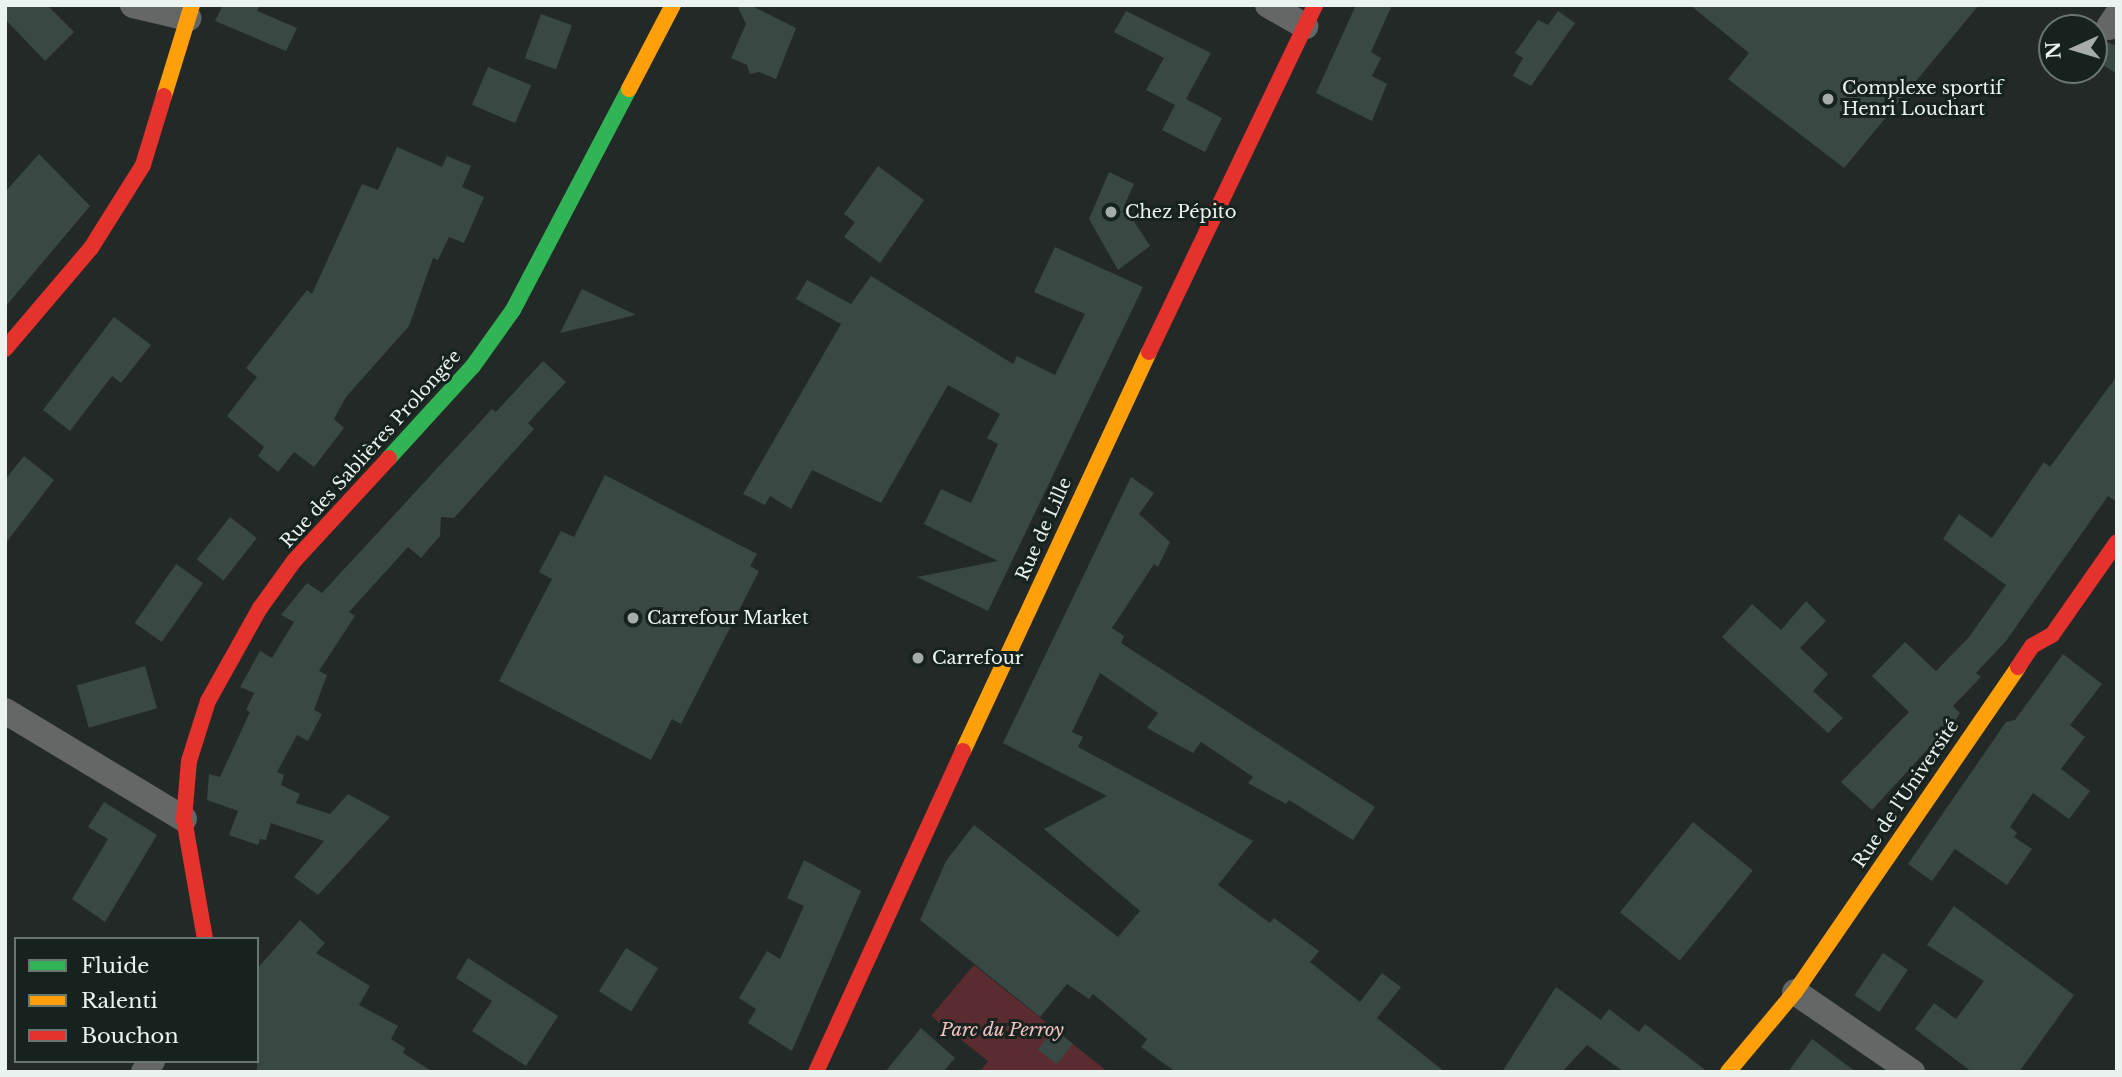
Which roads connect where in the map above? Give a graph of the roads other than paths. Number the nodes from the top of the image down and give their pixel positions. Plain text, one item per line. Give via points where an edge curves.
1 (133, 5) edge
2 (673, 5) edge
3 (1268, 5) edge
4 (190, 12) edge
5 (1310, 15) edge
6 (5, 349) edge
7 (2117, 542) edge
8 (5, 711) edge
9 (184, 819) junction
10 (205, 937) edge
11 (1795, 992) junction
12 (816, 1072) edge
13 (1728, 1072) edge
14 (1912, 1072) edge

1 - 4 street
2 - 9 street, Rue des Sablières Prolongée via 513,310 473,366 294,561 260,608 208,701 189,761
3 - 5 street
4 - 6 street via 143,165 91,248
5 - 12 street, Rue de Lille via 1095,464
7 - 11 street, Rue de l'Université via 2052,635 2032,646
8 - 9 street
9 - 10 street, Rue des Sablières Prolongée
11 - 13 street, Rue de l'Université
11 - 14 street

